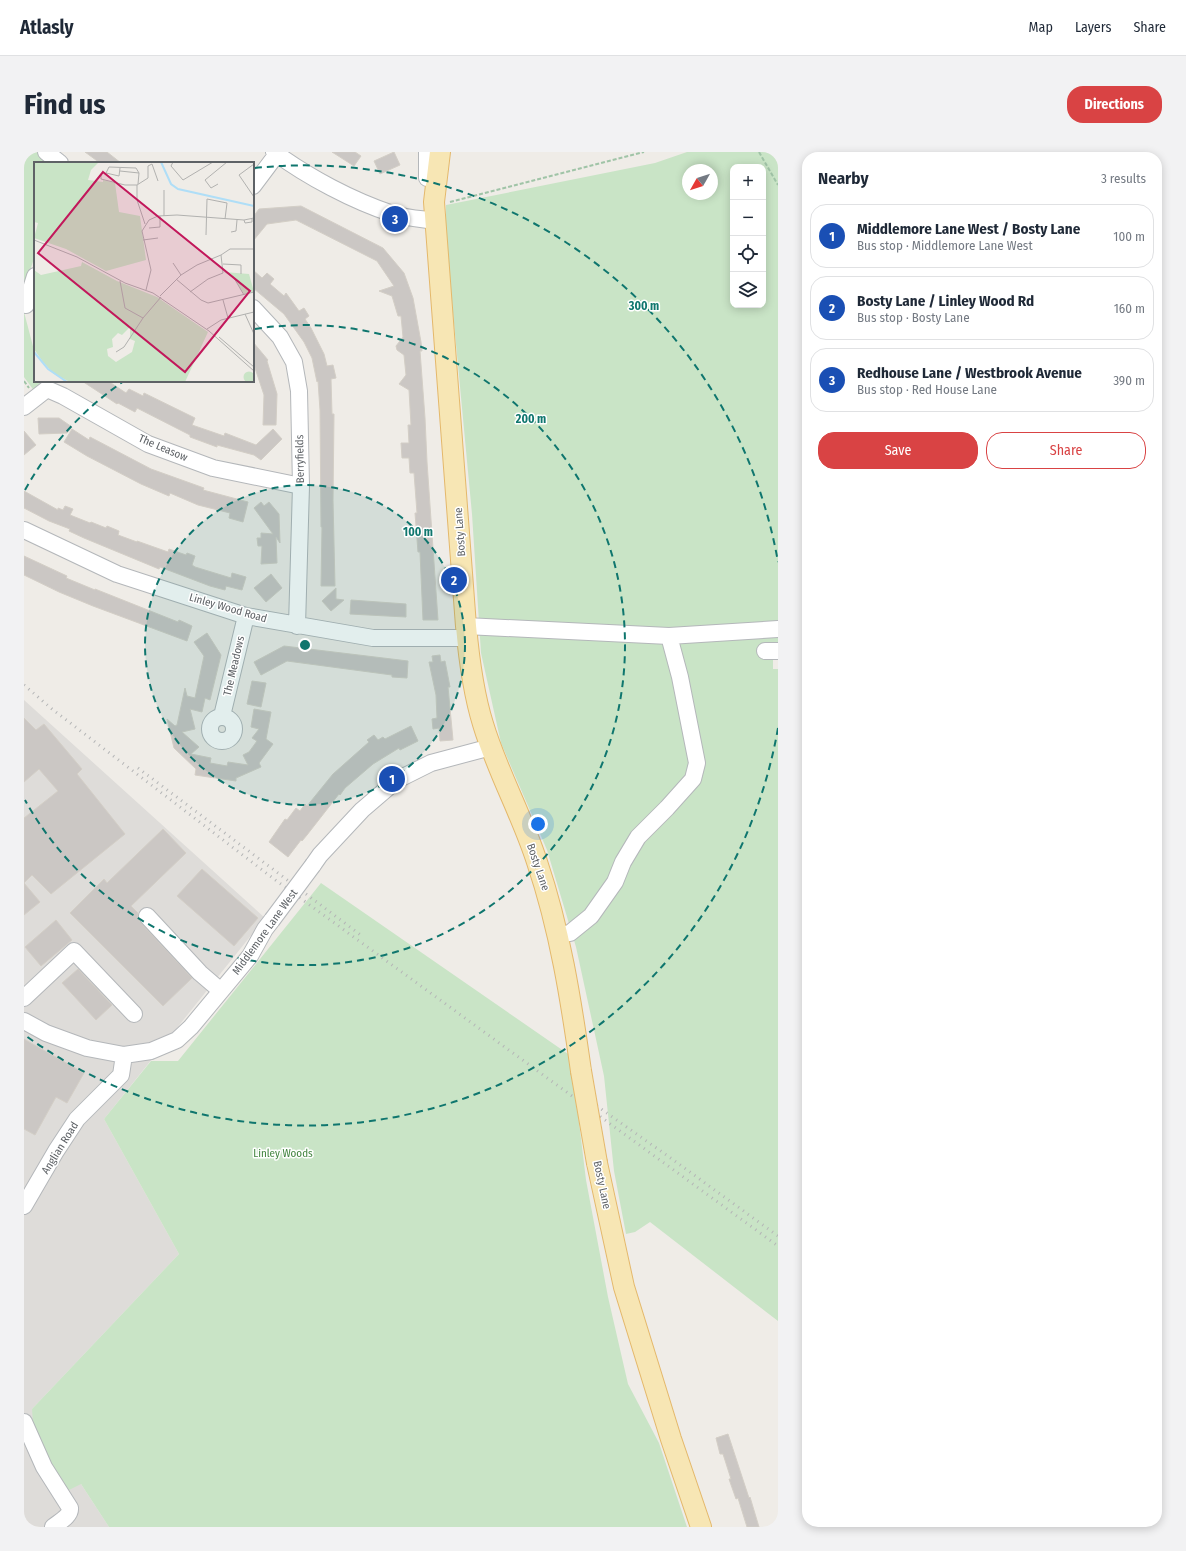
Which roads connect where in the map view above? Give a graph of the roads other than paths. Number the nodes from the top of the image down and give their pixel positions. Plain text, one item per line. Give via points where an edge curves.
1 (46, 152) edge
2 (427, 152) edge
3 (440, 152) edge
4 (275, 153) edge
5 (59, 162) edge
6 (427, 178) dead end
7 (254, 184) edge
8 (435, 211) junction
9 (34, 279) edge
10 (26, 305) dead end
11 (254, 309) edge
12 (30, 402) edge
13 (301, 486) junction
14 (24, 530) edge
15 (246, 616) junction
16 (297, 626) junction
17 (778, 629) edge
18 (467, 632) junction
19 (669, 636) junction
20 (222, 716) dead end
21 (491, 747) junction
22 (147, 916) dead end
23 (559, 935) junction
24 (221, 992) junction
25 (24, 998) edge
26 (134, 1014) dead end
27 (24, 1021) edge
28 (124, 1054) junction
29 (24, 1206) edge
30 (24, 1422) edge
31 (53, 1527) edge
32 (701, 1527) edge

1 - 5 street
2 - 6 street
3 - 8 main road, Bosty Lane
4 - 7 street
4 - 8 street via 324,184 394,214
8 - 18 main road, Bosty Lane
9 - 10 street
11 - 13 street, Berryfields via 280,337 294,362 299,391
12 - 13 street, The Leasow via 47,389 148,444 213,468
13 - 16 street, Berryfields
14 - 15 street, Linley Wood Road via 117,574
15 - 16 street, Linley Wood Road
15 - 20 street, The Meadows
16 - 18 street, Linley Wood Road via 373,638
17 - 19 street, Linley Wood Road
18 - 19 street, Linley Wood Road
18 - 21 main road, Bosty Lane via 474,693
19 - 23 street via 680,677 696,763 693,779 638,837 623,862 616,882 591,916 570,933
21 - 23 main road, Bosty Lane via 537,860
21 - 24 street, Middlemore Lane West, bridge via 431,763 397,780 362,810 320,855 272,920 250,956
22 - 24 street
23 - 32 main road, Bosty Lane, bridge via 597,1163 628,1301
24 - 28 street, Middlemore Lane West via 177,1040 151,1051
25 - 26 street via 74,951
27 - 28 street, Middlemore Lane West via 46,1033 87,1048
28 - 29 street, Anglian Road via 121,1075 77,1119
30 - 31 street via 44,1467 70,1508 68,1515

